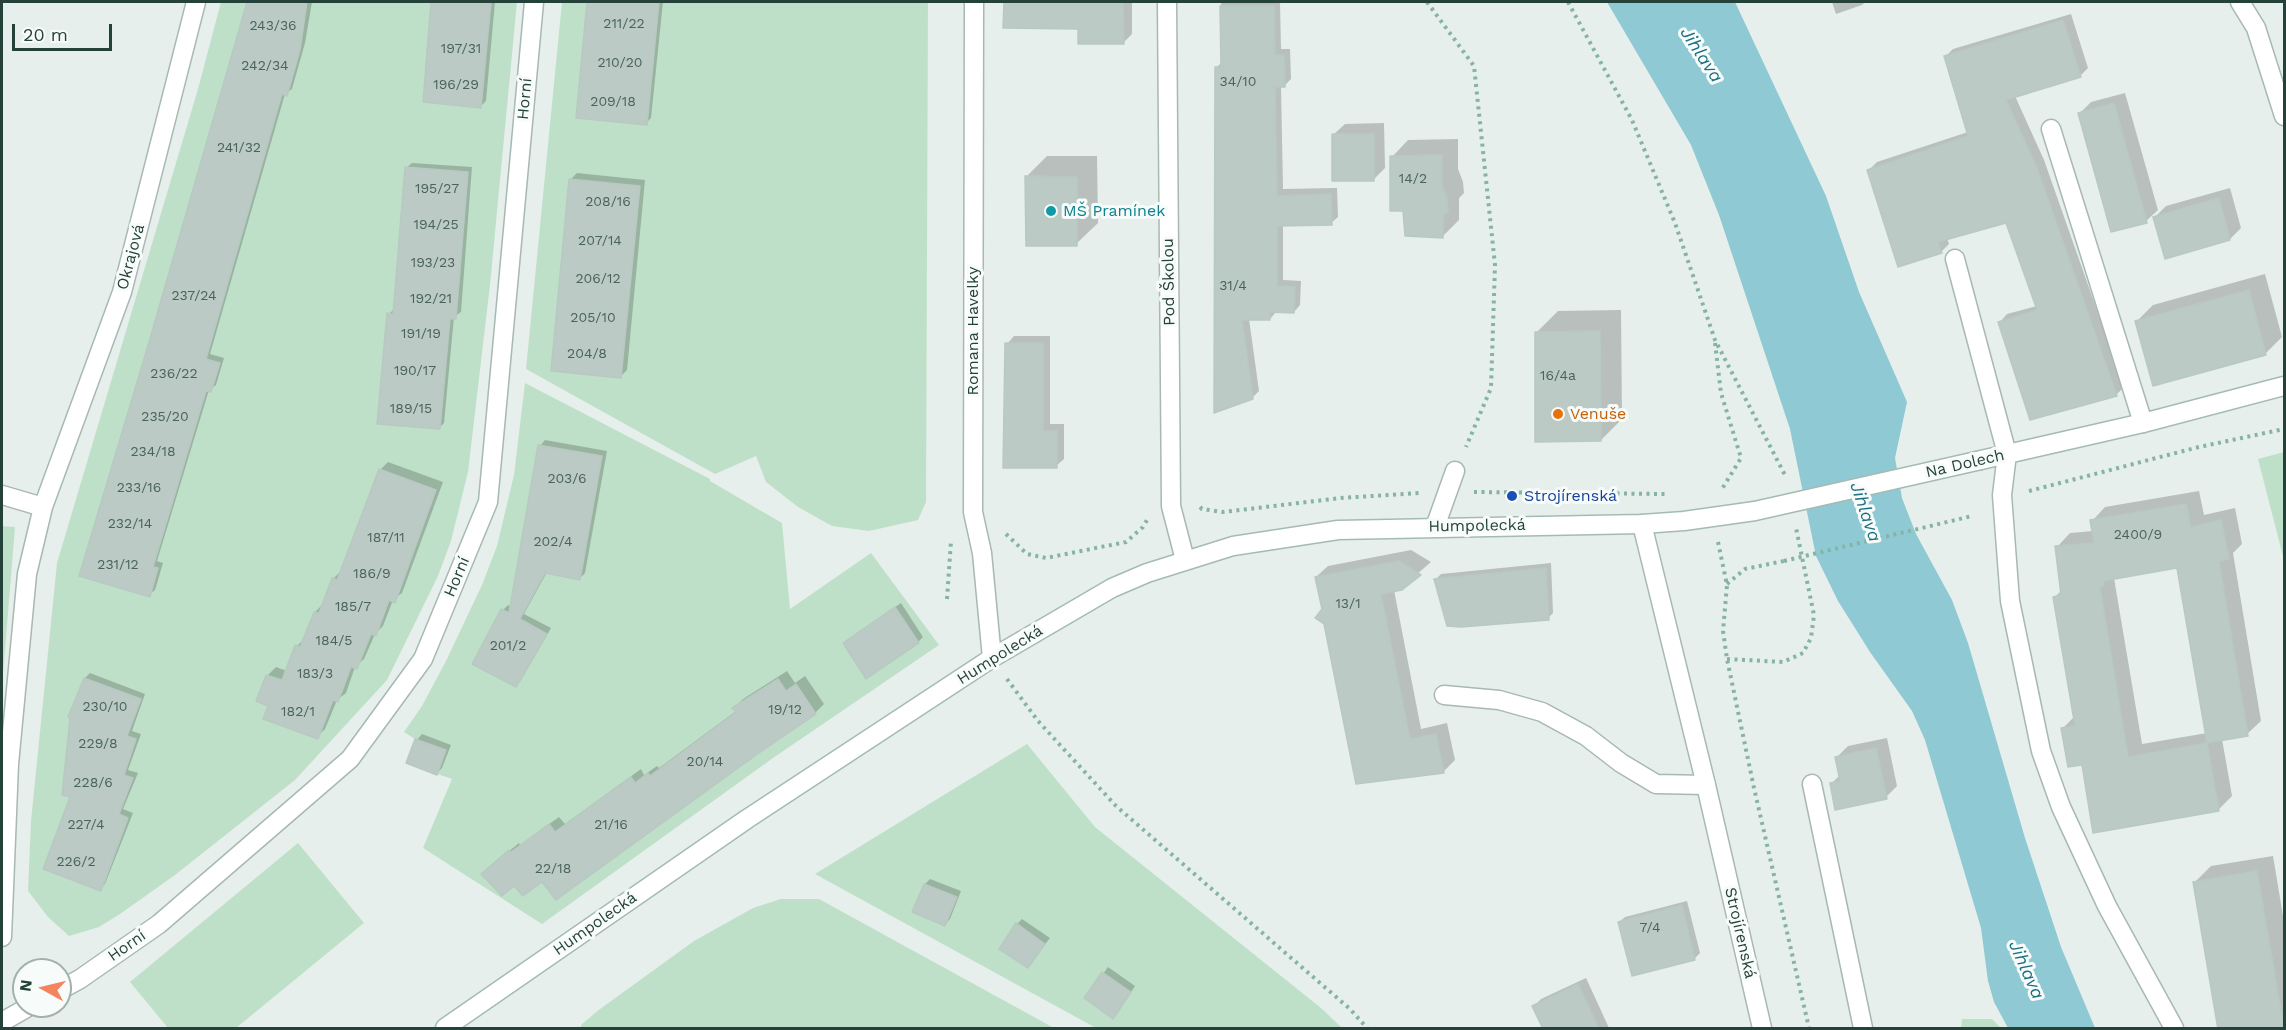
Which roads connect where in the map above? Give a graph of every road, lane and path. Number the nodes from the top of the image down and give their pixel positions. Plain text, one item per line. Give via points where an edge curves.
1 (196, 2) edge
2 (534, 2) edge
3 (974, 2) edge
4 (1167, 2) edge
5 (1427, 2) edge
6 (1568, 2) edge
7 (2240, 2) edge
8 (2284, 116) edge
9 (2051, 129) dead end
10 (1955, 259) dead end
11 (1715, 340) junction
12 (2284, 386) edge
13 (2143, 423) junction
14 (2284, 429) edge
15 (2007, 454) junction
16 (1455, 471) joint
17 (1787, 482) dead end
18 (1449, 491) junction
19 (1675, 494) dead end
20 (2, 495) edge
21 (2002, 498) junction
22 (1195, 500) dead end
23 (43, 507) junction
24 (1972, 516) dead end
25 (1714, 517) junction
26 (1148, 519) dead end
27 (1642, 524) junction
28 (1001, 525) dead end
29 (1435, 527) junction
30 (1796, 527) dead end
31 (1185, 560) junction
32 (1727, 585) junction
33 (992, 658) junction
34 (1727, 659) junction
35 (1444, 695) dead end
36 (1812, 784) dead end
37 (1706, 785) junction
38 (2, 937) edge
39 (72, 983) edge
40 (445, 1029) edge
41 (1367, 1029) edge
42 (1762, 1029) edge
43 (1809, 1029) edge
44 (1863, 1029) edge
45 (2174, 1029) edge

1 - 23 street, Okrajová via 122,292
2 - 39 street, Horní via 488,502 423,659 350,759 159,924
3 - 33 street, Romana Havelky via 973,513 982,553
4 - 31 street, Pod Školou via 1171,506
5 - 16 path via 1474,66 1495,265 1491,388
6 - 11 path via 1632,120 1675,223
7 - 8 street via 2256,28
9 - 13 street
10 - 15 street
11 - 17 path via 1785,471
11 - 25 path via 1721,393 1741,458 1722,489 1711,494
12 - 13 street, Na Dolech
13 - 15 street, Na Dolech
14 - 21 path
15 - 21 street
15 - 25 street, Na Dolech, bridge
16 - 18 street
18 - 19 path
18 - 22 path via 1341,498 1223,512 1202,509
18 - 29 street
20 - 23 street
21 - 45 street via 2010,600 2041,751 2061,807 2107,906
23 - 38 street, Okrajová via 26,586 9,764
24 - 32 path, bridge via 1745,569
25 - 27 street, Na Dolech
25 - 32 path
26 - 28 path via 1126,542 1046,558 1028,554 1005,534
27 - 29 street, Humpolecká
27 - 37 street, Strojírenská
29 - 31 street, Humpolecká via 1311,533 1233,546
30 - 34 path via 1814,615 1811,638 1803,653 1784,662
31 - 33 street, Humpolecká via 1112,588
32 - 34 path via 1723,631
33 - 40 street, Humpolecká via 747,819
33 - 41 path via 1038,722 1116,806 1350,1009
34 - 43 path
35 - 37 street via 1499,700 1542,712 1586,736 1656,784
36 - 44 street
37 - 42 street, Strojírenská

